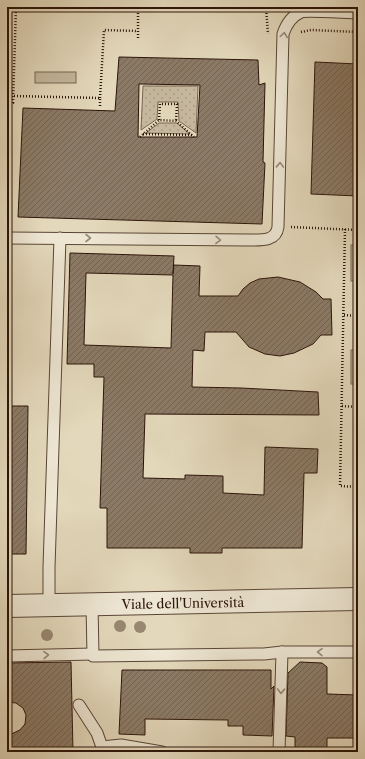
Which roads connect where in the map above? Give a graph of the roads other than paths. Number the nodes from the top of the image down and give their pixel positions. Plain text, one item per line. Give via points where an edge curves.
1 (299, 9) edge
2 (314, 10) edge
3 (355, 11) edge
4 (7, 238) edge
5 (60, 238) junction
6 (358, 599) edge
7 (92, 604) junction
8 (49, 605) junction
9 (7, 606) edge
10 (282, 652) junction
11 (358, 652) edge
12 (93, 654) junction
13 (7, 656) edge
14 (79, 704) dead end
15 (101, 749) edge
16 (162, 752) edge
17 (279, 752) edge

1 - 2 lane
5 -> 1 lane via 248,240 269,239 274,236 278,232 283,34
2 - 3 lane
4 - 5 lane
5 - 8 lane
6 - 7 street, Viale dell'Università
7 - 8 street, Viale dell'Università
7 - 12 lane
8 - 9 street, Viale dell'Università
11 -> 10 lane
10 - 12 lane via 140,656
10 -> 17 lane
13 -> 12 lane
14 - 15 lane via 97,733
15 - 16 lane via 121,745

